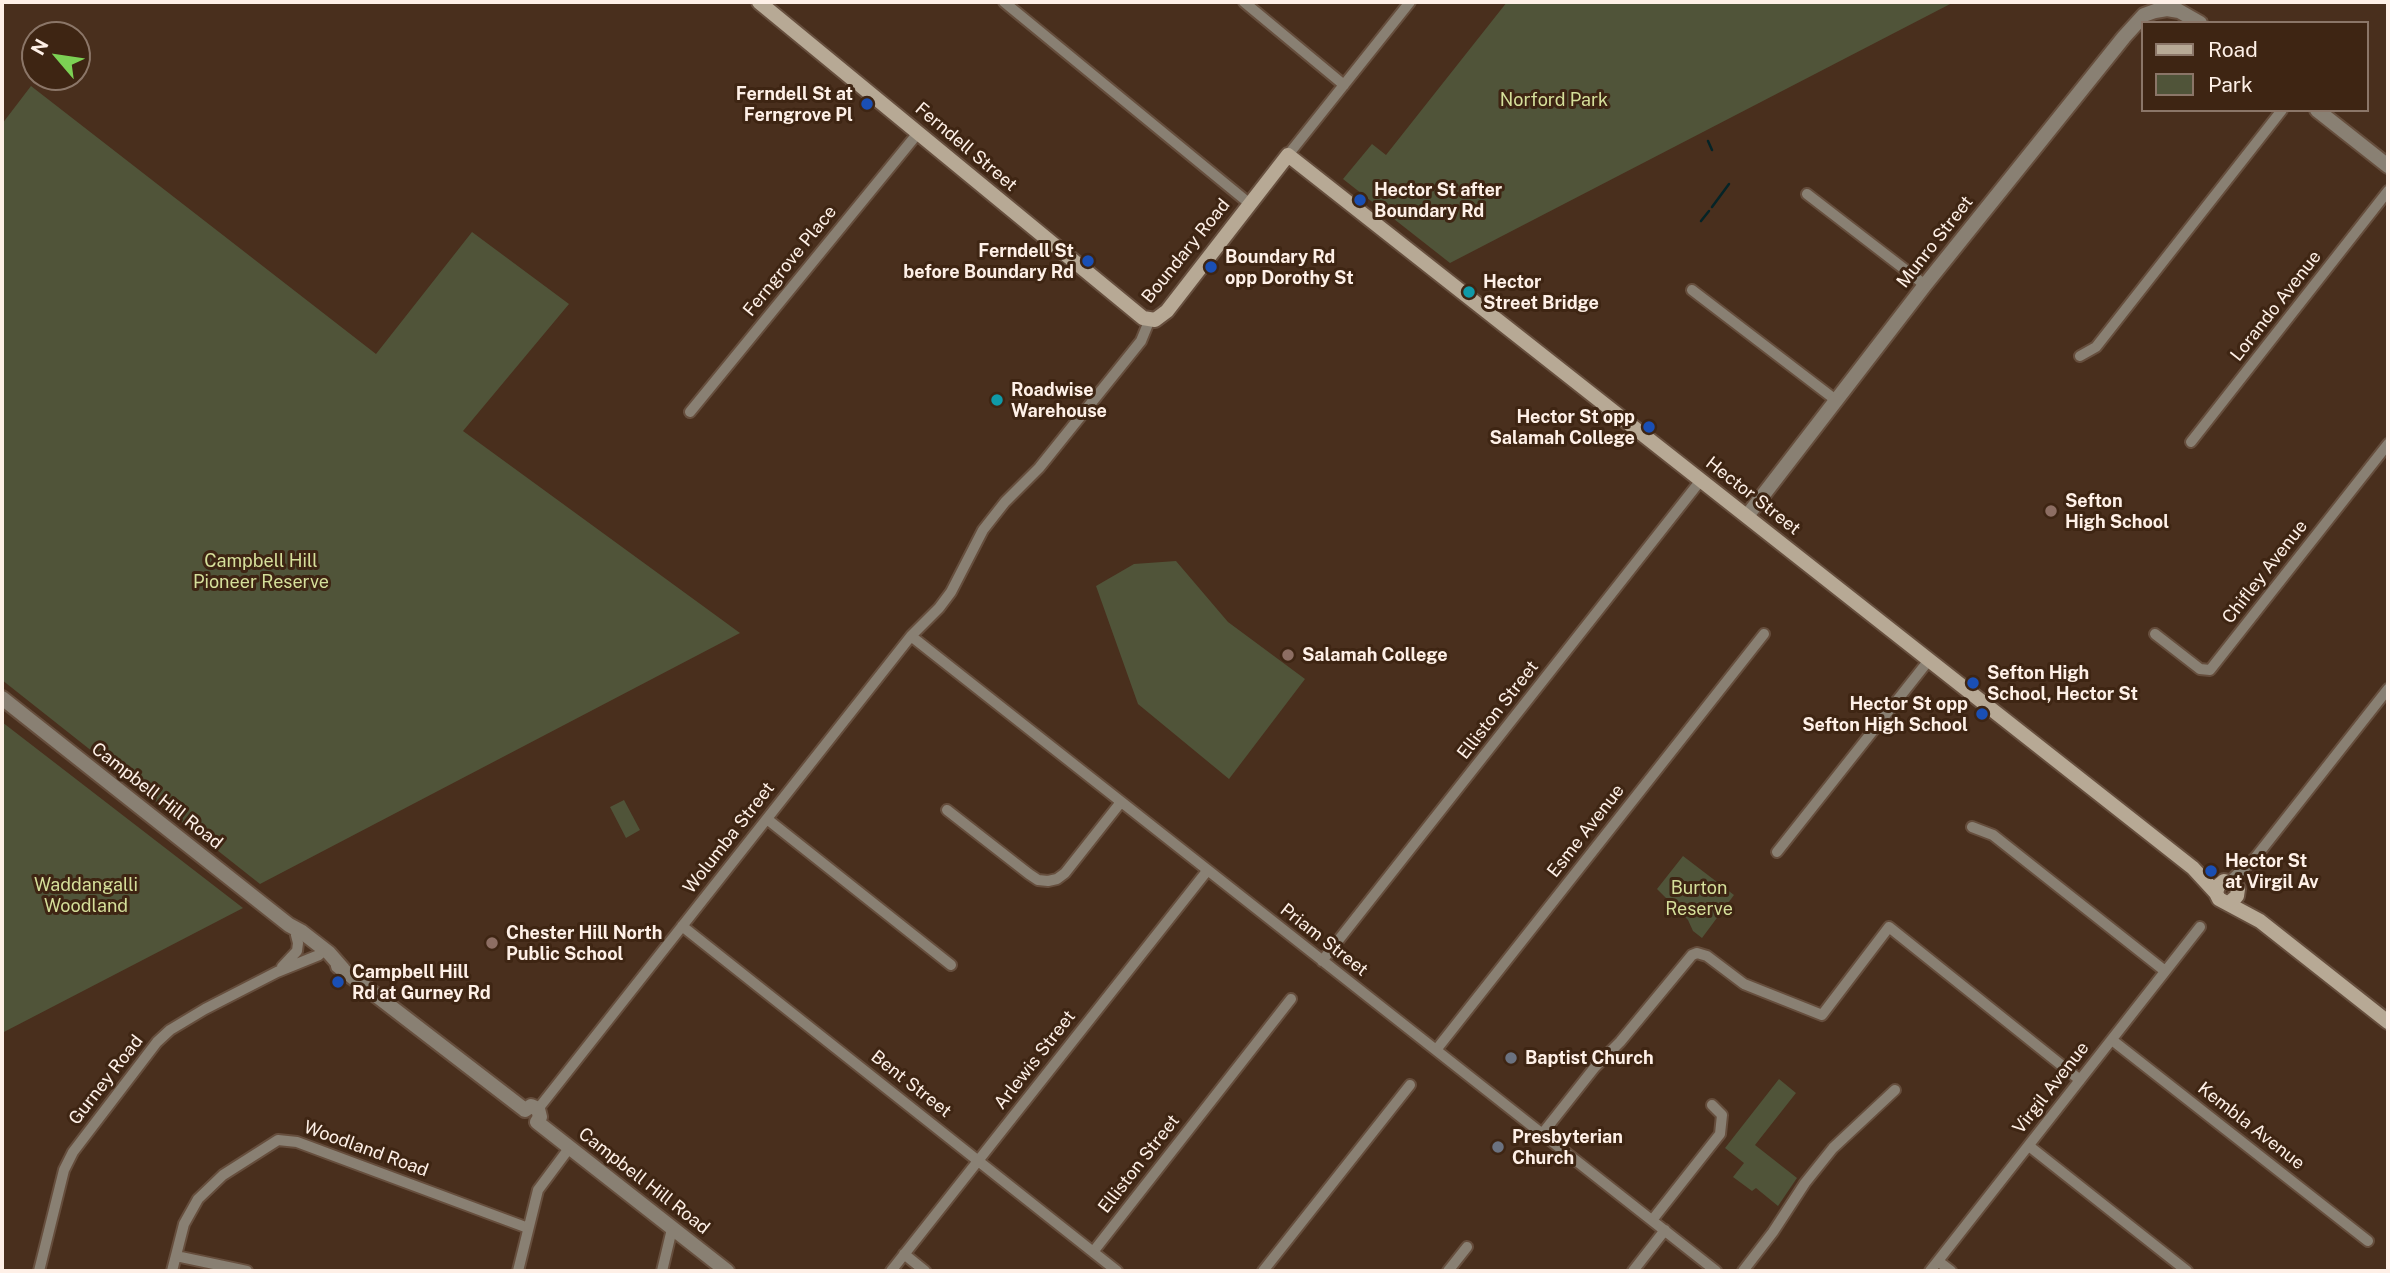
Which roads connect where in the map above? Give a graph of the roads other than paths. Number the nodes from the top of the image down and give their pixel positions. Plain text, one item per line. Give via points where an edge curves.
1 (759, 2) edge
2 (1004, 2) edge
3 (1244, 2) edge
4 (1410, 2) edge
5 (2198, 21) edge
6 (1345, 85) junction
7 (2281, 112) edge
8 (2320, 112) edge
9 (918, 133) junction
10 (1288, 155) junction
11 (2388, 166) edge
12 (2388, 191) edge
13 (1807, 194) dead end
14 (1250, 204) junction
15 (1926, 285) junction
16 (1692, 290) dead end
17 (1150, 320) junction
18 (2080, 356) dead end
19 (1837, 401) junction
20 (690, 412) dead end
21 (2191, 442) dead end
22 (2388, 444) edge
23 (1701, 480) junction
24 (1747, 516) junction
25 (951, 592) joint
26 (1764, 634) dead end
27 (2155, 634) dead end
28 (911, 636) junction
29 (1929, 660) junction
30 (2388, 689) edge
31 (2, 698) edge
32 (1121, 802) junction
33 (947, 810) dead end
34 (766, 819) junction
35 (1972, 827) dead end
36 (1777, 852) dead end
37 (1207, 871) junction
38 (2229, 890) junction
39 (682, 926) junction
40 (2200, 927) dead end
41 (293, 930) junction
42 (319, 955) junction
43 (1322, 961) junction
44 (950, 965) dead end
45 (343, 969) junction
46 (2165, 971) junction
47 (277, 972) junction
48 (1292, 999) dead end
49 (2388, 1022) edge
50 (2112, 1040) junction
51 (1436, 1049) junction
52 (2080, 1080) junction
53 (1410, 1085) dead end
54 (1895, 1090) dead end
55 (1712, 1105) dead end
56 (533, 1113) junction
57 (1542, 1134) junction
58 (2029, 1146) junction
59 (570, 1147) junction
60 (978, 1160) junction
61 (1653, 1219) junction
62 (528, 1228) junction
63 (672, 1229) junction
64 (1665, 1230) junction
65 (2368, 1241) dead end
66 (1467, 1247) dead end
67 (1093, 1252) junction
68 (904, 1254) junction
69 (176, 1256) junction
70 (1938, 1261) junction
71 (39, 1271) edge
72 (173, 1271) edge
73 (247, 1271) edge
74 (518, 1271) edge
75 (662, 1271) edge
76 (727, 1271) edge
77 (891, 1271) edge
78 (925, 1271) edge
79 (1117, 1271) edge
80 (1263, 1271) edge
81 (1448, 1271) edge
82 (1633, 1271) edge
83 (1716, 1271) edge
84 (1743, 1271) edge
85 (1930, 1271) edge
86 (1951, 1271) edge
87 (2187, 1271) edge

1 - 9 main road, Ferndell Street
2 - 14 street
3 - 6 street
4 - 6 street, Boundary Road
5 - 15 street, Munro Street via 2167,9 2144,15
6 - 10 street, Boundary Road
7 - 18 street via 2096,347
8 - 11 street
9 - 17 main road, Ferndell Street
9 - 20 street, Ferngrove Place
10 - 14 main road, Boundary Road
10 - 23 main road, Hector Street
12 - 21 street, Lorando Avenue
13 - 15 street
14 - 17 main road, Boundary Road via 1167,311
15 - 19 street, Munro Street
16 - 19 street
17 - 25 street, Boundary Road via 1141,341 983,530
19 - 24 street, Munro Street
22 - 27 street, Chifley Avenue via 2210,670 2200,668
23 - 24 main road, Hector Street
23 - 43 street, Elliston Street
24 - 29 main road, Hector Street
25 - 28 street, Wolumba Street
26 - 51 street, Esme Avenue
28 - 32 street, Priam Street
28 - 34 street, Wolumba Street
29 - 36 street
29 - 38 main road, Hector Street via 2193,868
30 - 38 street
31 - 41 street, Campbell Hill Road
32 - 33 street via 1065,873 1048,881 1029,874
32 - 37 street, Priam Street
34 - 39 street, Wolumba Street
34 - 44 street
35 - 46 street via 1993,835
37 - 43 street, Priam Street
37 - 60 street, Arlewis Street
38 - 49 main road, Hector Street via 2260,921
39 - 56 street, Wolumba Street
39 - 60 street, Bent Street
40 - 46 street, Virgil Avenue
41 - 42 street, Campbell Hill Road
41 - 45 street, Campbell Hill Road via 329,953
41 - 47 street, Gurney Road via 297,951
42 - 45 street, Campbell Hill Road
42 - 47 street, Gurney Road
43 - 51 street, Priam Street
45 - 56 street, Campbell Hill Road
46 - 50 street, Virgil Avenue
47 - 71 street, Gurney Road via 182,1022 157,1042 64,1170
48 - 67 street, Elliston Street
50 - 52 street, Virgil Avenue
50 - 65 street, Kembla Avenue
51 - 57 street, Priam Street
52 - 57 street via 1889,928 1822,1015 1744,984 1707,956 1692,955
52 - 58 street, Virgil Avenue
53 - 80 street
54 - 84 street via 1833,1148
55 - 61 street via 1722,1115 1720,1134
56 - 59 street, Campbell Hill Road
57 - 61 street, Priam Street
58 - 70 street, Virgil Avenue
58 - 87 street
59 - 62 street via 538,1190
59 - 63 street, Campbell Hill Road
60 - 67 street, Bent Street
60 - 68 street, Arlewis Street
61 - 64 street, Priam Street
62 - 69 street, Woodland Road via 297,1142 278,1140 223,1175 198,1199 184,1224
62 - 74 street
63 - 75 street
63 - 76 street, Campbell Hill Road
64 - 82 street
64 - 83 street, Priam Street
66 - 81 street
67 - 79 street, Bent Street
68 - 77 street, Arlewis Street
68 - 78 street
69 - 72 street, Woodland Road
69 - 73 street
70 - 85 street, Virgil Avenue
70 - 86 street

